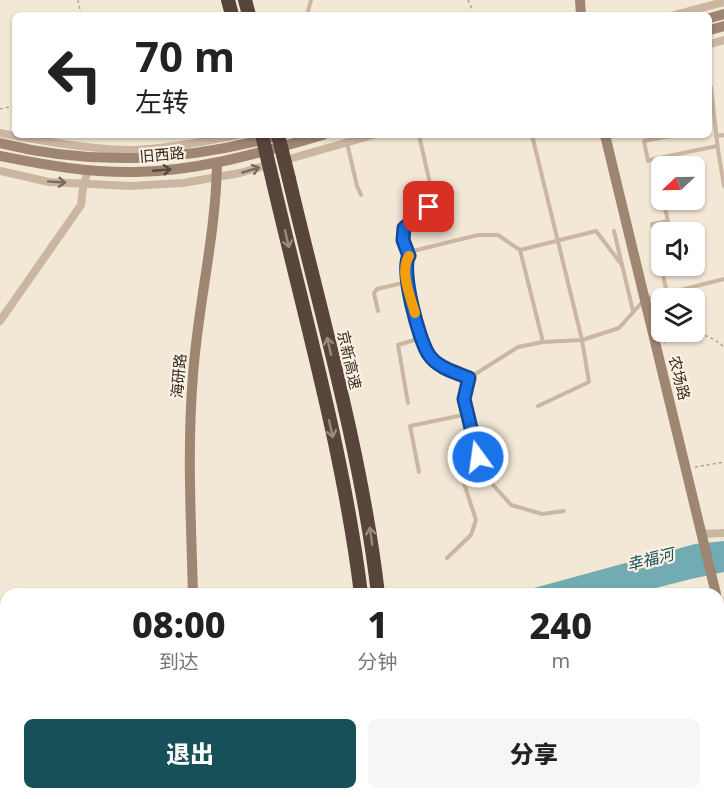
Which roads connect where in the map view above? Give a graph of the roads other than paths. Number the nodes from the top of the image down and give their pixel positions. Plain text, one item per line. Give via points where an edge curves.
1 (724, 2) edge
2 (686, 12) edge
3 (712, 97) edge
4 (715, 128) junction
5 (712, 129) edge
6 (724, 135) edge
7 (716, 136) junction
8 (26, 138) edge
9 (220, 138) edge
10 (263, 138) edge
11 (270, 138) edge
12 (281, 138) edge
13 (312, 138) edge
14 (361, 138) edge
15 (420, 138) edge
16 (533, 138) edge
17 (606, 138) edge
18 (660, 138) edge
19 (346, 142) junction
20 (0, 143) edge
21 (717, 146) junction
22 (724, 153) edge
23 (718, 154) junction
24 (0, 156) edge
25 (669, 156) edge
26 (651, 160) edge
27 (217, 163) junction
28 (88, 170) junction
29 (0, 171) edge
30 (217, 177) junction
31 (83, 185) junction
32 (724, 186) edge
33 (361, 195) dead end
34 (665, 210) edge
35 (614, 231) dead end
36 (558, 240) junction
37 (520, 249) junction
38 (409, 256) junction
39 (622, 265) junction
40 (724, 279) edge
41 (407, 282) junction
42 (666, 288) edge
43 (687, 288) edge
44 (651, 297) edge
45 (645, 299) junction
46 (378, 311) dead end
47 (633, 312) junction
48 (0, 321) edge
49 (421, 338) junction
50 (582, 340) junction
51 (543, 342) junction
52 (469, 378) junction
53 (408, 403) dead end
54 (538, 406) dead end
55 (468, 414) junction
56 (477, 453) junction
57 (419, 472) dead end
58 (564, 511) dead end
59 (724, 533) edge
60 (702, 535) junction
61 (447, 558) dead end
62 (193, 588) edge
63 (360, 588) edge
64 (377, 588) edge
65 (716, 588) edge

1 - 2 street
3 - 4 lane
4 - 5 lane
4 - 7 lane
6 - 7 lane
7 - 21 lane
8 - 9 street via 131,150
10 -> 63 highway, bridge via 340,465
11 - 20 street, 旧西路 via 238,147 130,160
64 -> 12 highway, 京新高速, bridge via 356,459
13 - 27 street, 旧西路
14 - 19 street
15 - 38 lane via 433,197 429,207 404,228 403,240
16 - 36 lane
17 - 45 street, 农场路
18 - 26 lane via 644,141 648,161
30 -> 19 street
19 - 33 lane
21 - 23 lane
21 - 25 lane
22 - 23 lane
23 - 32 lane
24 - 28 street, 旧西路
28 -> 27 street, 旧西路 via 136,172
27 - 30 street, 海研路
28 - 31 street
29 -> 31 street
30 - 31 street via 158,186
30 - 62 street, 海研路 via 217,202 193,373
31 - 48 street via 81,206
34 - 42 lane via 668,221 652,224
35 - 39 lane
36 - 37 lane
36 - 39 lane via 596,231
36 - 50 lane
37 - 38 lane via 498,235 478,235 413,250
37 - 51 lane
38 - 41 lane
39 - 47 lane
40 - 43 lane
41 - 46 lane via 377,289 374,293
41 - 49 lane
44 - 45 lane
45 - 47 lane
45 - 60 street, 农场路
47 - 50 lane via 619,328
49 - 52 lane via 429,356 440,366
49 - 53 lane via 398,345
50 - 51 lane
50 - 54 lane via 589,382
51 - 52 lane via 518,347
52 - 55 lane via 464,399
55 - 56 lane
55 - 57 lane via 410,426
56 - 58 lane via 487,478 511,505 542,513
56 - 61 lane via 456,459 476,520 471,535
59 - 60 street
60 - 65 street, 农场路

